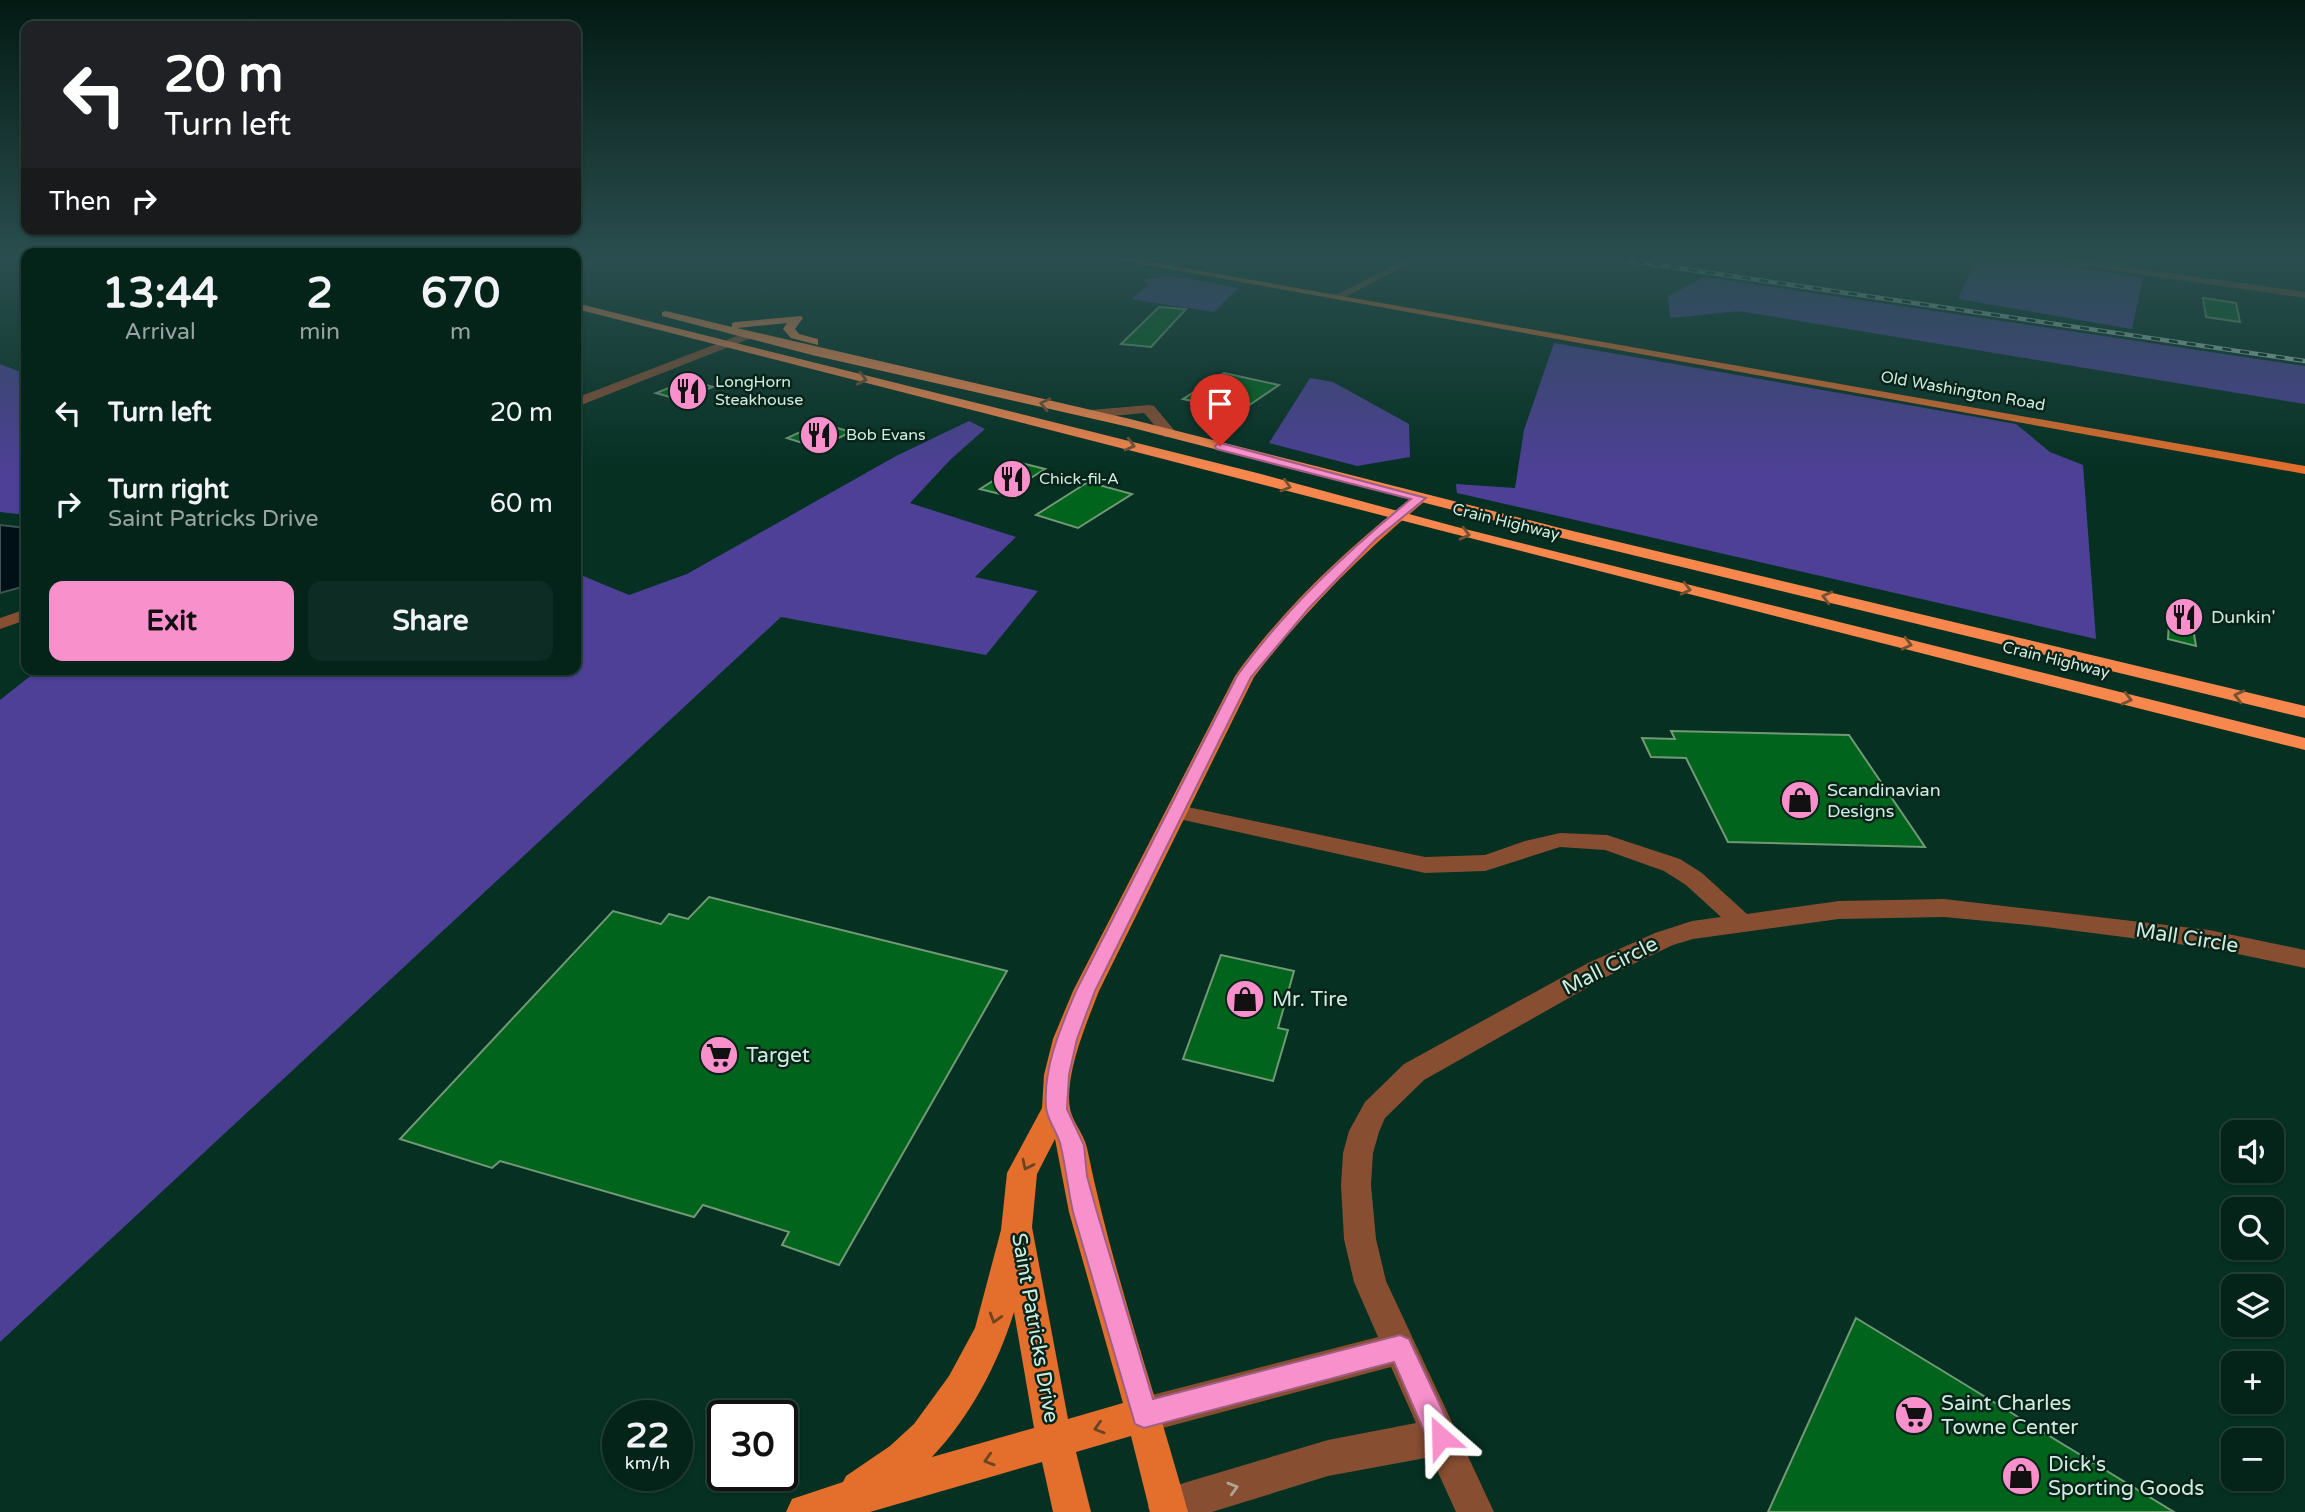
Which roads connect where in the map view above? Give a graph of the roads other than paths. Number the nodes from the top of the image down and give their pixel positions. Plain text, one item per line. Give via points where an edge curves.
1 (665, 330) edge
2 (728, 330) edge
3 (789, 330) edge
4 (1519, 330) edge
5 (750, 335) junction
6 (724, 345) junction
7 (884, 366) junction
8 (581, 401) edge
9 (2305, 470) edge
10 (1420, 498) junction
11 (1399, 517) junction
12 (21, 616) edge
13 (0, 624) edge
14 (2305, 712) edge
15 (2305, 744) edge
16 (1178, 812) junction
17 (1743, 924) junction
18 (2305, 959) edge
19 (1056, 1109) junction
20 (1016, 1227) junction
21 (1400, 1348) junction
22 (1144, 1415) junction
23 (1441, 1437) junction
24 (1054, 1441) junction
25 (820, 1507) edge
26 (1162, 1510) edge
27 (1072, 1512) edge
28 (1475, 1512) edge

1 - 6 highway, Crain Highway
2 - 5 highway, Crain Highway
3 - 7 highway via 795,336 876,357
4 - 9 main road, Old Washington Road
5 - 6 street
5 - 7 highway, Crain Highway
6 - 8 street
6 -> 11 highway, Crain Highway
10 -> 7 highway, Crain Highway
10 - 11 main road, Saint Patricks Drive
14 -> 10 highway, Crain Highway
11 -> 15 highway, Crain Highway
11 - 16 main road, Saint Patricks Drive via 1372,537 1254,662 1224,712
12 - 13 street
16 - 17 street via 1425,865 1485,863 1560,840 1607,843 1672,865
16 - 19 main road, Saint Patricks Drive via 1086,991 1064,1051
17 - 18 street, Mall Circle via 1839,910 1944,908 2197,938
17 - 21 street, Mall Circle via 1692,930 1597,970 1414,1072 1375,1110 1358,1153 1357,1214 1370,1282
19 -> 20 main road, Saint Patricks Drive via 1022,1173
19 - 22 main road, Saint Patricks Drive via 1072,1145 1085,1212
20 - 24 main road, Saint Patricks Drive
20 -> 25 main road via 996,1317 984,1348 943,1415 919,1446 892,1469
21 - 22 street
21 - 23 street, Mall Circle
22 -> 24 main road
22 - 26 main road, Saint Patricks Drive
26 -> 23 street via 1328,1458
23 - 28 street, Mall Circle
24 -> 25 main road
24 - 27 main road, Saint Patricks Drive

